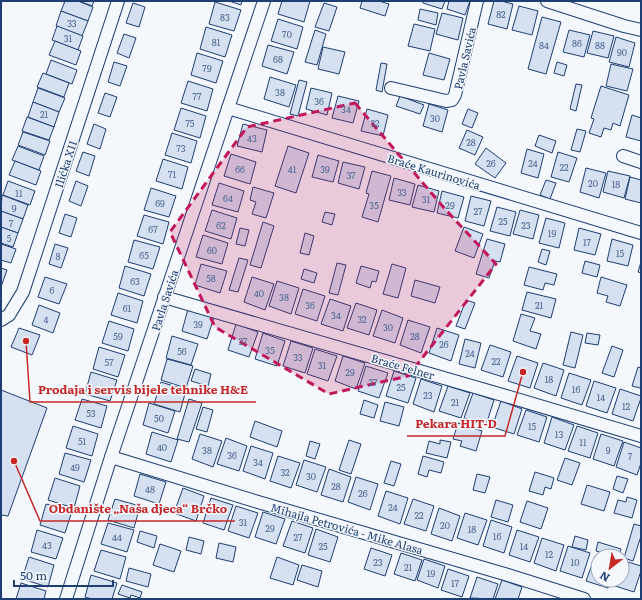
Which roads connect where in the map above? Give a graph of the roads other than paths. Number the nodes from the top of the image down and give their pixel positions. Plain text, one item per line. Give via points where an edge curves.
1 (118, 1) edge
2 (264, 1) edge
3 (477, 1) edge
4 (547, 1) edge
5 (641, 30) edge
6 (391, 88) dead end
7 (228, 108) junction
8 (623, 156) dead end
9 (641, 162) edge
10 (641, 233) edge
11 (164, 297) junction
12 (1, 320) edge
13 (641, 436) edge
14 (111, 457) junction
15 (66, 599) edge
16 (584, 599) edge

1 - 12 street, Ilićka XII via 23,292 9,314
2 - 7 street, Pavla Savića
3 - 6 street, Pavla Savića via 452,100 446,101
4 - 5 street
7 - 10 street, Braće Kaurinovića
7 - 11 street, Pavla Savića
8 - 9 street
11 - 13 street, Braće Felner
11 - 14 street, Pavla Savića
14 - 15 street, Pavla Savića
14 - 16 street, Mihajla Petrovića - Mike Alasa

